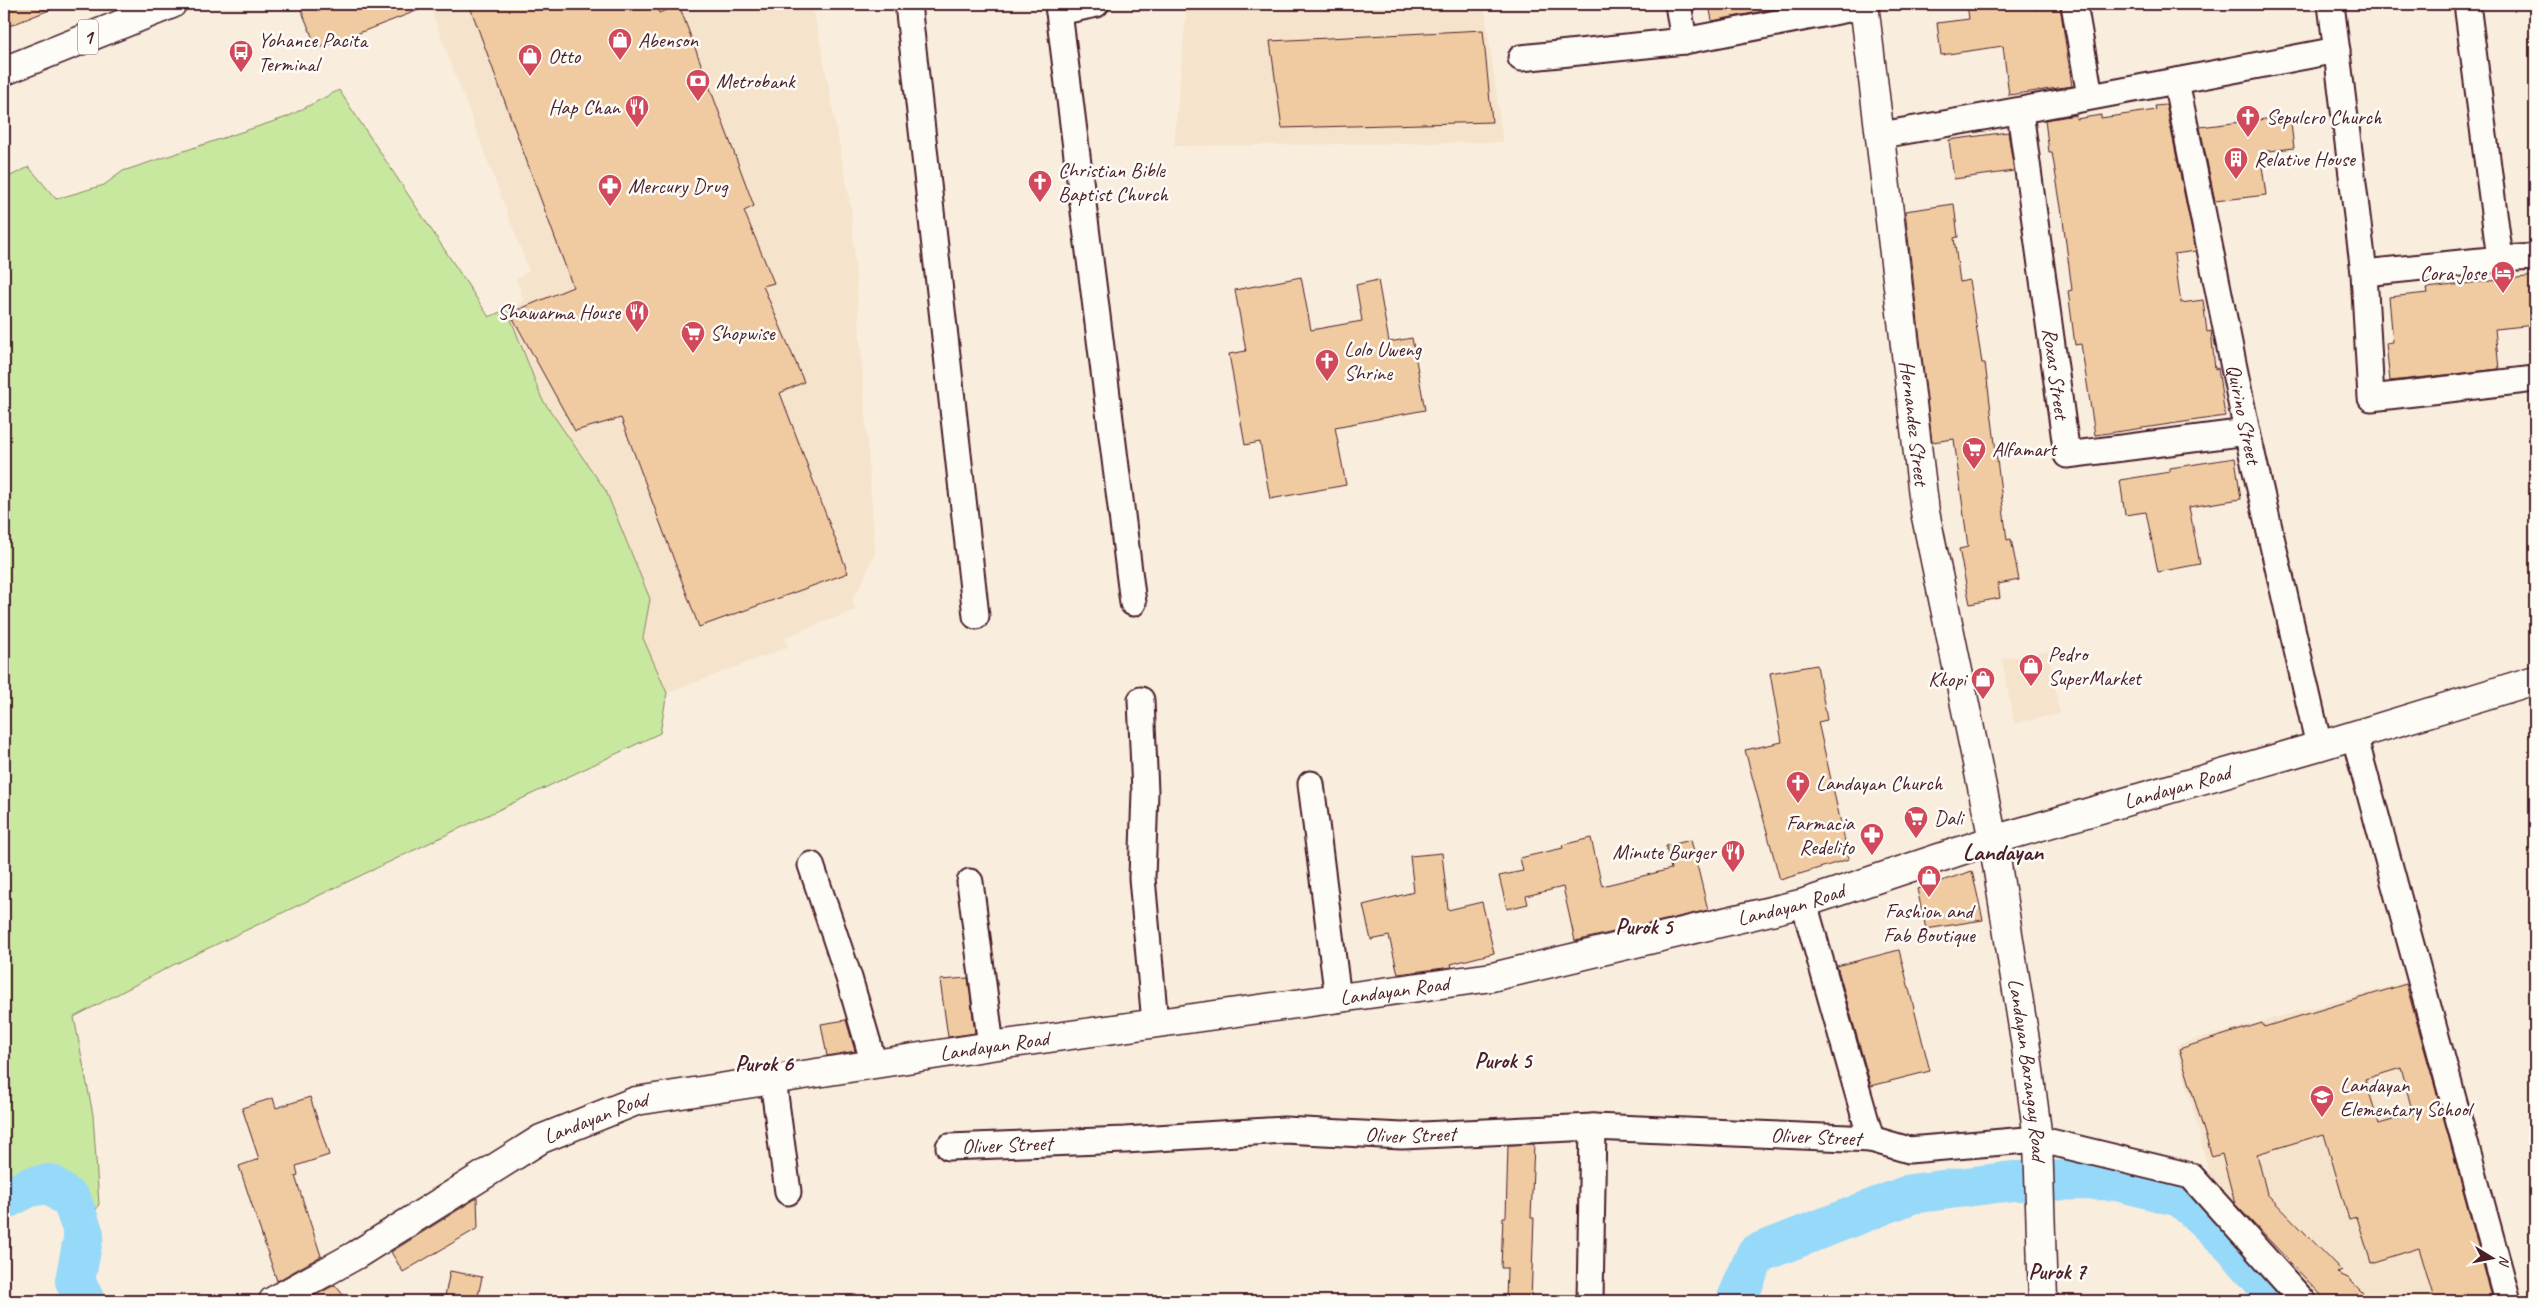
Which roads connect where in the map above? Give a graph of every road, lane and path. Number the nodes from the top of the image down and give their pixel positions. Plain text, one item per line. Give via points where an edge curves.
1 (172, 4) edge
2 (908, 4) edge
3 (1096, 4) edge
4 (1678, 4) edge
5 (2074, 4) edge
6 (2332, 4) edge
7 (2467, 4) edge
8 (1864, 5) edge
9 (1059, 8) edge
10 (1684, 41) junction
11 (2337, 50) junction
12 (1521, 58) dead end
13 (4, 71) edge
14 (2176, 81) junction
15 (2090, 96) junction
16 (2020, 112) junction
17 (1881, 135) junction
18 (2535, 257) edge
19 (2500, 259) junction
20 (2364, 273) junction
21 (2535, 379) edge
22 (2247, 432) junction
23 (1133, 603) dead end
24 (976, 616) dead end
25 (2535, 680) edge
26 (1141, 700) dead end
27 (2354, 735) junction
28 (2319, 746) junction
29 (1311, 784) dead end
30 (1993, 840) junction
31 (811, 865) dead end
32 (970, 882) dead end
33 (1804, 904) junction
34 (1338, 998) junction
35 (1156, 1023) junction
36 (991, 1046) junction
37 (874, 1064) junction
38 (773, 1080) junction
39 (1593, 1127) junction
40 (1871, 1139) junction
41 (2038, 1139) junction
42 (949, 1147) dead end
43 (788, 1192) dead end
44 (273, 1301) edge
45 (1590, 1301) edge
46 (2043, 1301) edge
47 (2303, 1301) edge
48 (2508, 1301) edge

1 - 13 main road, 1
2 - 24 street
3 - 9 street
4 - 10 street
5 - 15 street
6 - 11 street
7 - 19 street
8 - 10 street
8 - 17 main road, Hernandez Street
9 - 23 street
10 - 12 street
11 - 14 street
11 - 20 street
14 - 15 street
14 - 22 street, Quirino Street
15 - 16 street
16 - 17 street
16 - 22 street, Roxas Street via 2067,455
17 - 30 main road, Hernandez Street via 1925,512
18 - 19 street
19 - 20 street
20 - 21 street via 2371,398
22 - 28 street, Quirino Street
25 - 27 main road, Landayan Road
26 - 35 street via 1145,792 1142,878
27 - 28 main road, Landayan Road
27 - 48 street
28 - 30 main road, Landayan Road
29 - 34 street
30 - 33 main road, Landayan Road
30 - 41 main road, Landayan Barangay Road
31 - 37 street
32 - 36 street
33 - 34 main road, Landayan Road via 1492,977
33 - 40 street
34 - 35 main road, Landayan Road
35 - 36 main road, Landayan Road
36 - 37 main road, Landayan Road
37 - 38 main road, Landayan Road
38 - 43 street
38 - 44 main road, Landayan Road via 636,1101 540,1139 356,1256
39 - 40 street, Oliver Street
39 - 42 street, Oliver Street via 1402,1136 1284,1130
39 - 45 street
40 - 41 street, Oliver Street via 1909,1150
41 - 46 main road, Landayan Barangay Road
41 - 47 street, Oliver Street via 2191,1176

